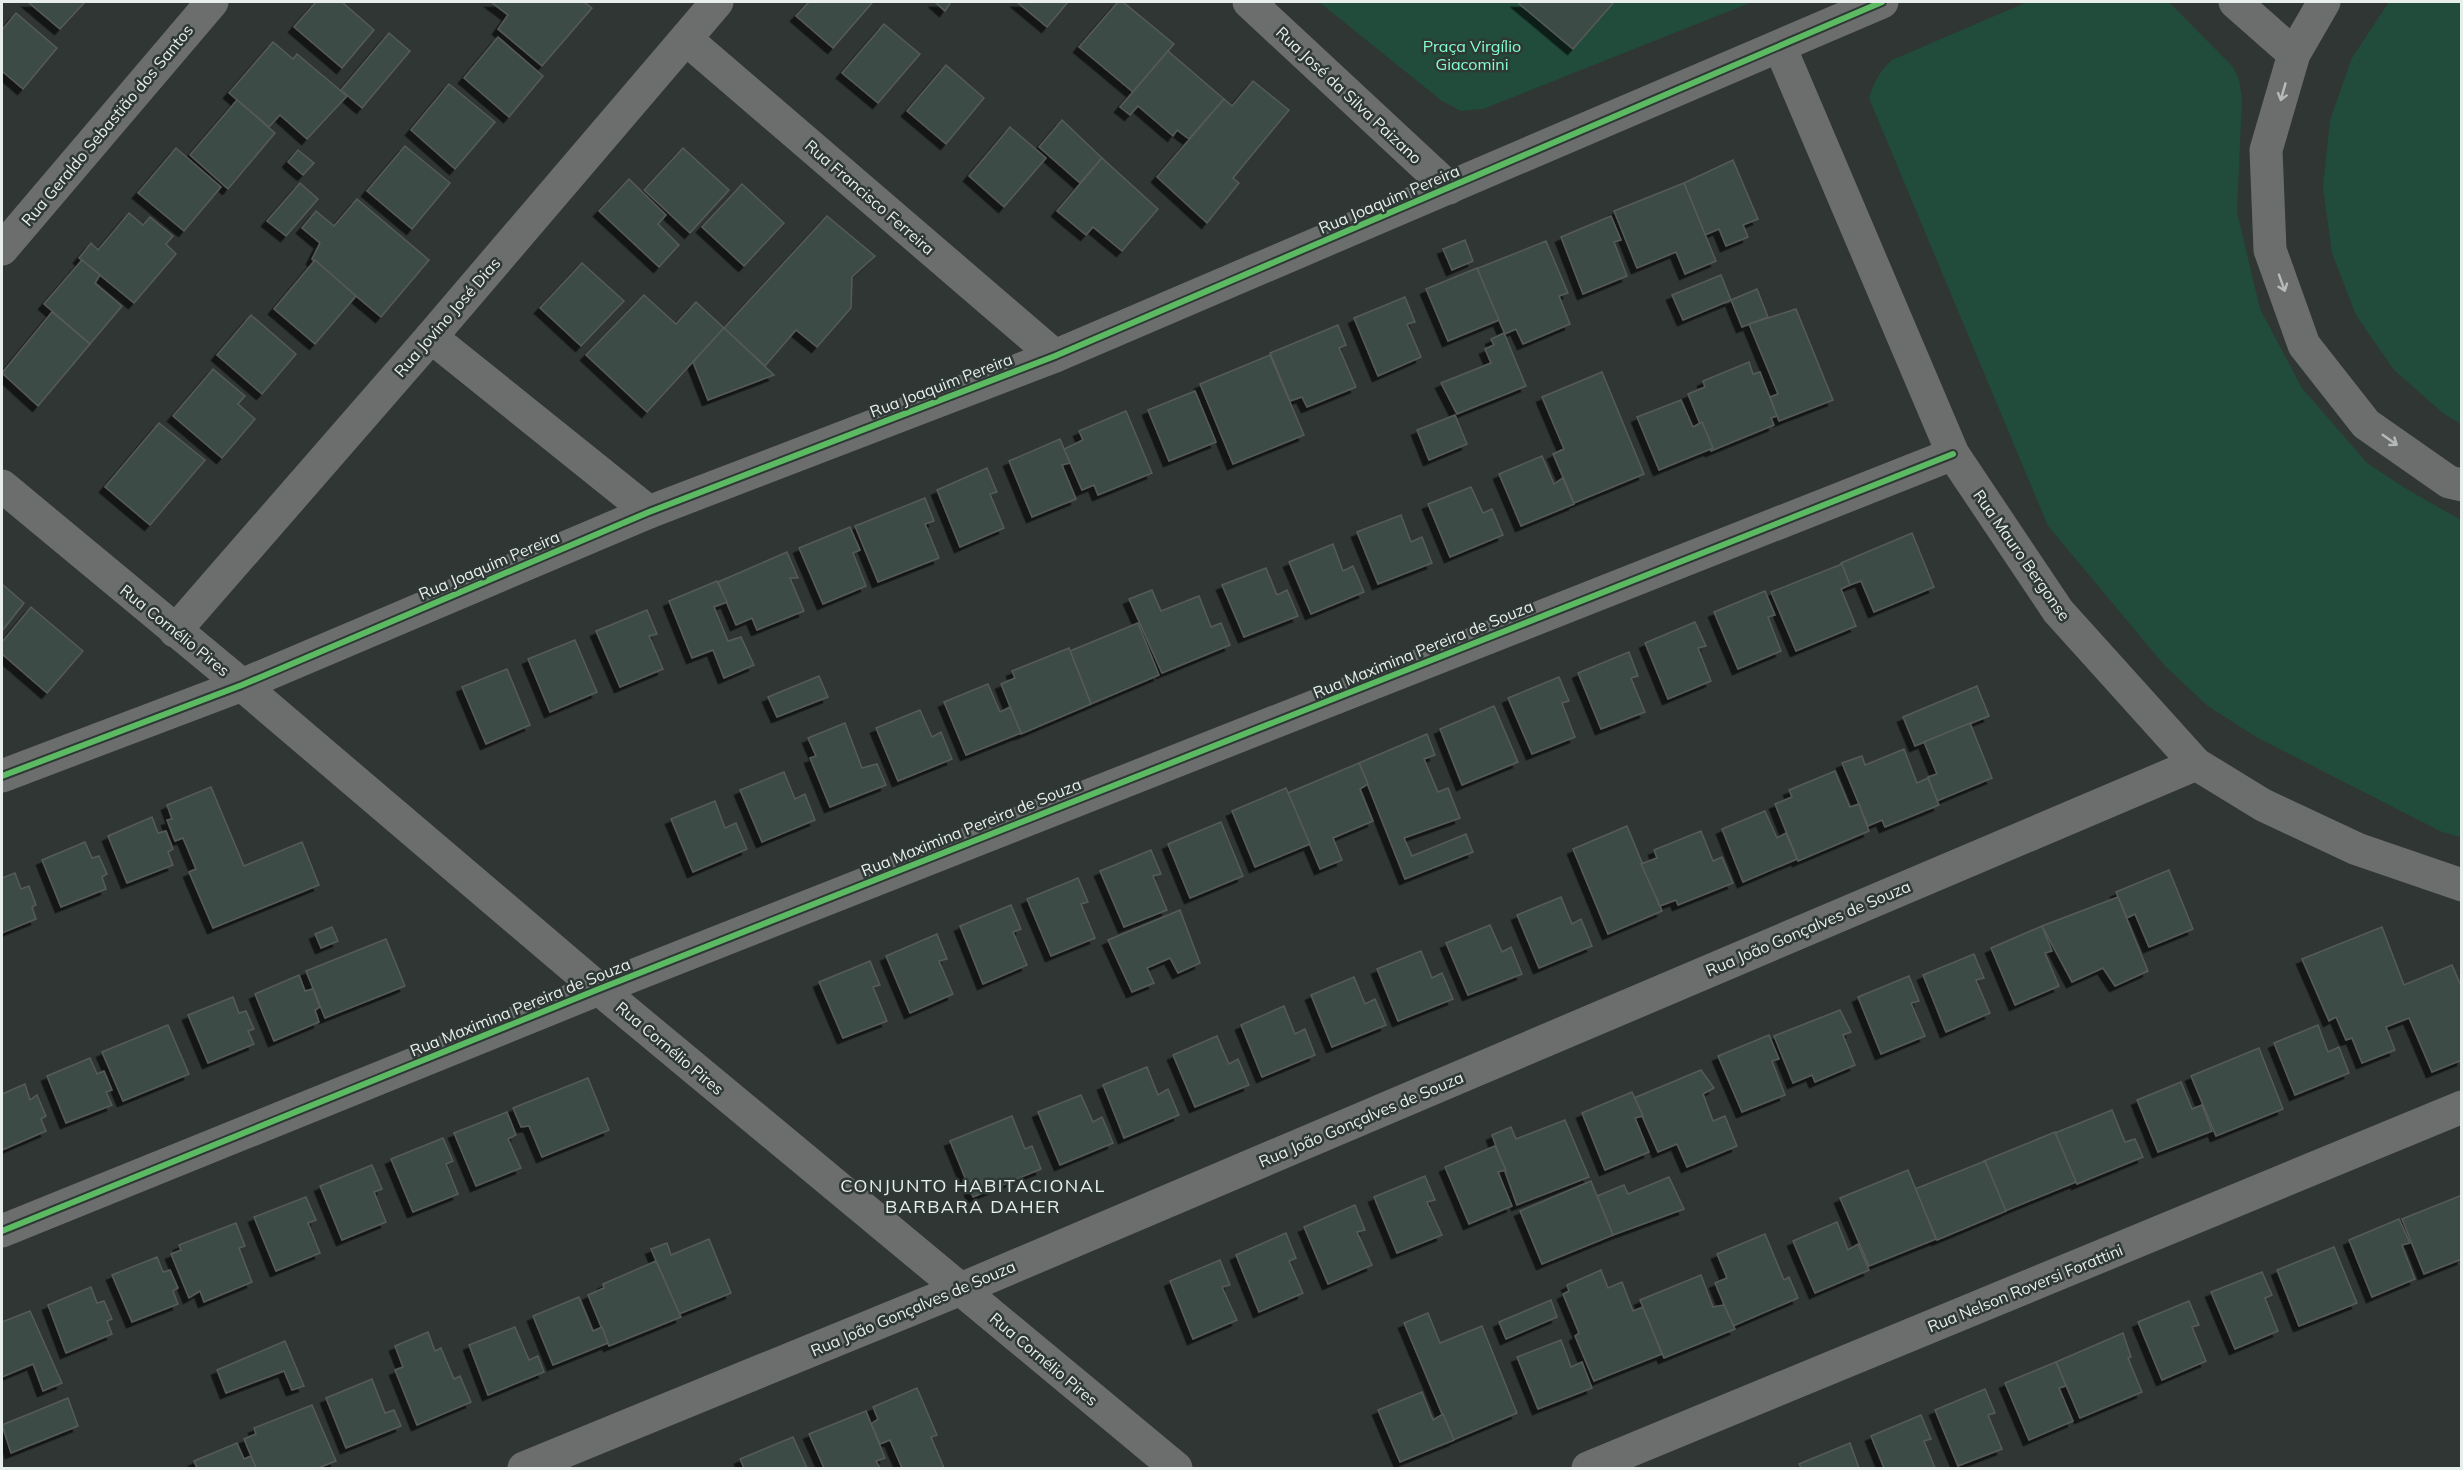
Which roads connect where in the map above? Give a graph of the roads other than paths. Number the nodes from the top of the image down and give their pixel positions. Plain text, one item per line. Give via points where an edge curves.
1 (212, 2) edge
2 (717, 2) edge
3 (1248, 2) edge
4 (1882, 2) edge
5 (2235, 2) edge
6 (2324, 2) edge
7 (686, 39) junction
8 (1780, 47) junction
9 (2294, 54) junction
10 (1449, 189) junction
11 (2, 249) edge
12 (431, 337) junction
13 (1055, 356) junction
14 (1953, 454) junction
15 (2462, 485) edge
16 (2, 486) edge
17 (649, 512) junction
18 (175, 631) junction
19 (242, 685) junction
20 (2196, 764) junction
21 (2, 776) edge
22 (2462, 885) edge
23 (599, 989) junction
24 (2462, 1107) edge
25 (2, 1231) edge
26 (961, 1289) junction
27 (524, 1468) edge
28 (1176, 1468) edge
29 (1588, 1468) edge

1 - 11 street, Rua Geraldo Sebastião dos Santos
2 - 7 street, Rua Jovino José Dias
3 - 10 street, Rua José da Silva Paizano
4 - 8 street, Rua Joaquim Pereira
5 - 9 street
6 - 9 street
7 - 12 street, Rua Jovino José Dias
7 - 13 street, Rua Francisco Ferreira
8 - 10 street, Rua Joaquim Pereira
8 - 14 street, Rua Mauro Bergonse
9 -> 15 street via 2266,150 2270,250 2304,345 2366,424 2449,482
10 - 13 street, Rua Joaquim Pereira
12 - 17 street
12 - 18 street, Rua Jovino José Dias
13 - 17 street, Rua Joaquim Pereira
14 - 20 street, Rua Mauro Bergonse via 2058,611
14 - 23 street, Rua Maximina Pereira de Souza
16 - 18 street, Rua Cornélio Pires
17 - 19 street, Rua Joaquim Pereira
18 - 19 street, Rua Cornélio Pires
19 - 21 street, Rua Joaquim Pereira
19 - 23 street, Rua Cornélio Pires
20 - 22 street, Rua Mauro Bergonse via 2263,805 2357,849
20 - 26 street, Rua João Gonçalves de Souza
23 - 25 street, Rua Maximina Pereira de Souza
23 - 26 street, Rua Cornélio Pires
24 - 29 street, Rua Nelson Roversi Forattini
26 - 27 street, Rua João Gonçalves de Souza
26 - 28 street, Rua Cornélio Pires

